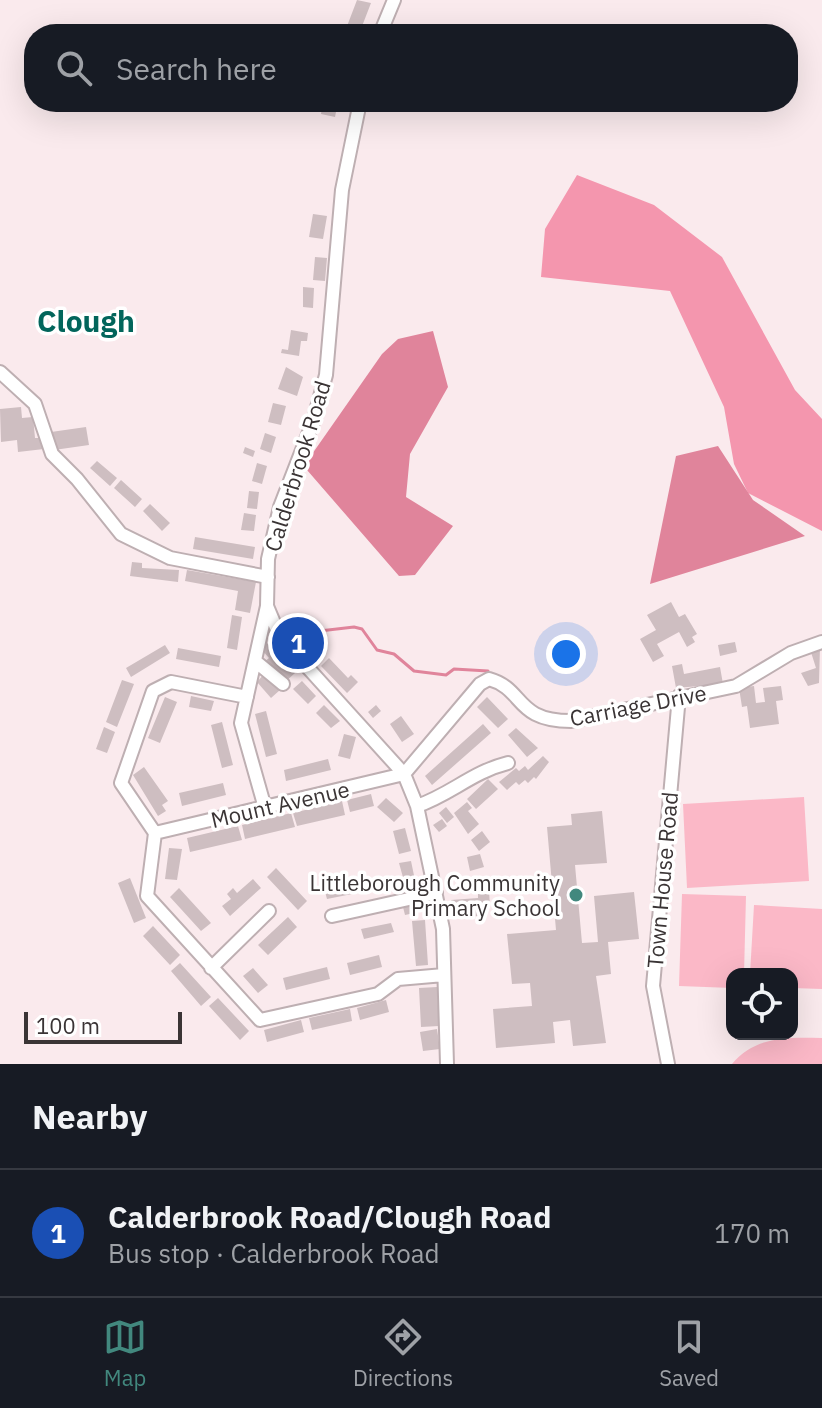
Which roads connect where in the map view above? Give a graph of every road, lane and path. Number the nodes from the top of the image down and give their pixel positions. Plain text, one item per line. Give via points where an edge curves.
1 (394, 0) edge
2 (384, 24) edge
3 (358, 112) edge
4 (0, 372) edge
5 (268, 577) junction
6 (267, 606) junction
7 (822, 642) edge
8 (255, 661) junction
9 (283, 684) dead end
10 (679, 696) junction
11 (247, 697) junction
12 (508, 763) dead end
13 (404, 774) junction
14 (417, 806) junction
15 (265, 808) junction
16 (155, 833) junction
17 (436, 893) junction
18 (269, 911) dead end
19 (332, 916) dead end
20 (211, 968) junction
21 (444, 975) junction
22 (447, 1064) edge
23 (668, 1064) edge

1 - 2 street
3 - 5 street, Calderbrook Road via 341,204 326,375 280,507
4 - 5 street via 35,404 52,454 121,534 170,558
5 - 6 street, Calderbrook Road
6 - 8 street
6 - 13 street, Calderbrook Road via 280,637
7 - 10 street, Carriage Drive via 791,653 736,686
8 - 9 street
8 - 11 street
10 - 13 street, Carriage Drive via 571,721 548,721 489,679
10 - 23 street, Town House Road via 653,986
11 - 15 street via 241,723
11 - 16 street via 171,682 153,691 121,783
12 - 14 street via 481,770
13 - 14 street, Calderbrook Road
13 - 15 street, Mount Avenue
14 - 17 street, Calderbrook Road
15 - 16 street, Mount Avenue
16 - 20 street via 147,896
17 - 19 street
17 - 21 street, Calderbrook Road
18 - 20 street
20 - 21 street via 260,1020 378,994 398,979
21 - 22 street, Calderbrook Road

